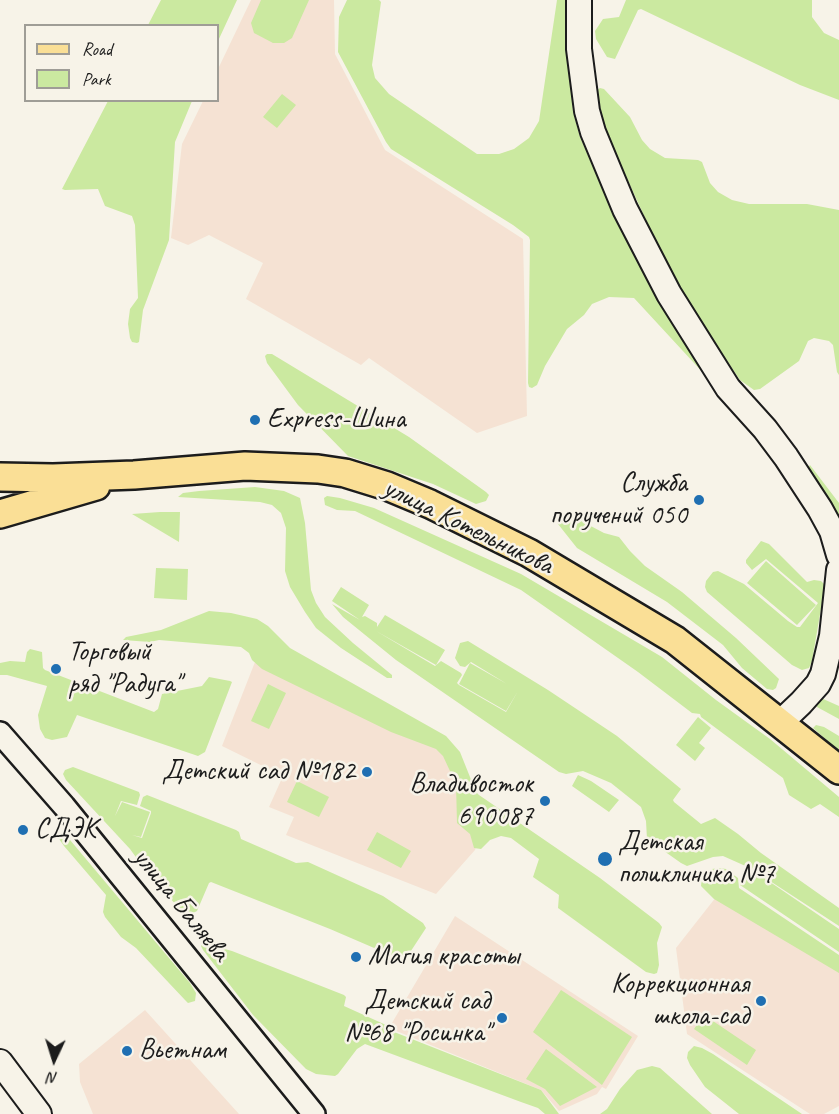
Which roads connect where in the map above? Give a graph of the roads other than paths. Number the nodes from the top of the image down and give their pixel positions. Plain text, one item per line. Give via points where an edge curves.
1 (579, 0) edge
2 (0, 469) edge
3 (134, 475) junction
4 (0, 477) edge
5 (30, 478) junction
6 (0, 514) edge
7 (839, 555) edge
8 (839, 570) edge
9 (781, 722) junction
10 (0, 733) edge
11 (839, 770) edge
12 (0, 1062) edge
13 (39, 1114) edge
14 (314, 1114) edge

1 - 7 main road via 579,50 587,111 625,209 669,294 728,388 765,429 820,509
2 - 5 main road
3 - 5 main road, улица Котельникова
3 - 6 main road
3 - 9 main road, улица Котельникова via 279,467 345,473 387,486 529,553 665,633
4 - 5 main road, улица Котельникова
8 - 9 main road via 832,636 823,674
9 - 11 main road, улица Котельникова
10 - 14 street, улица Баляева
12 - 13 main road

